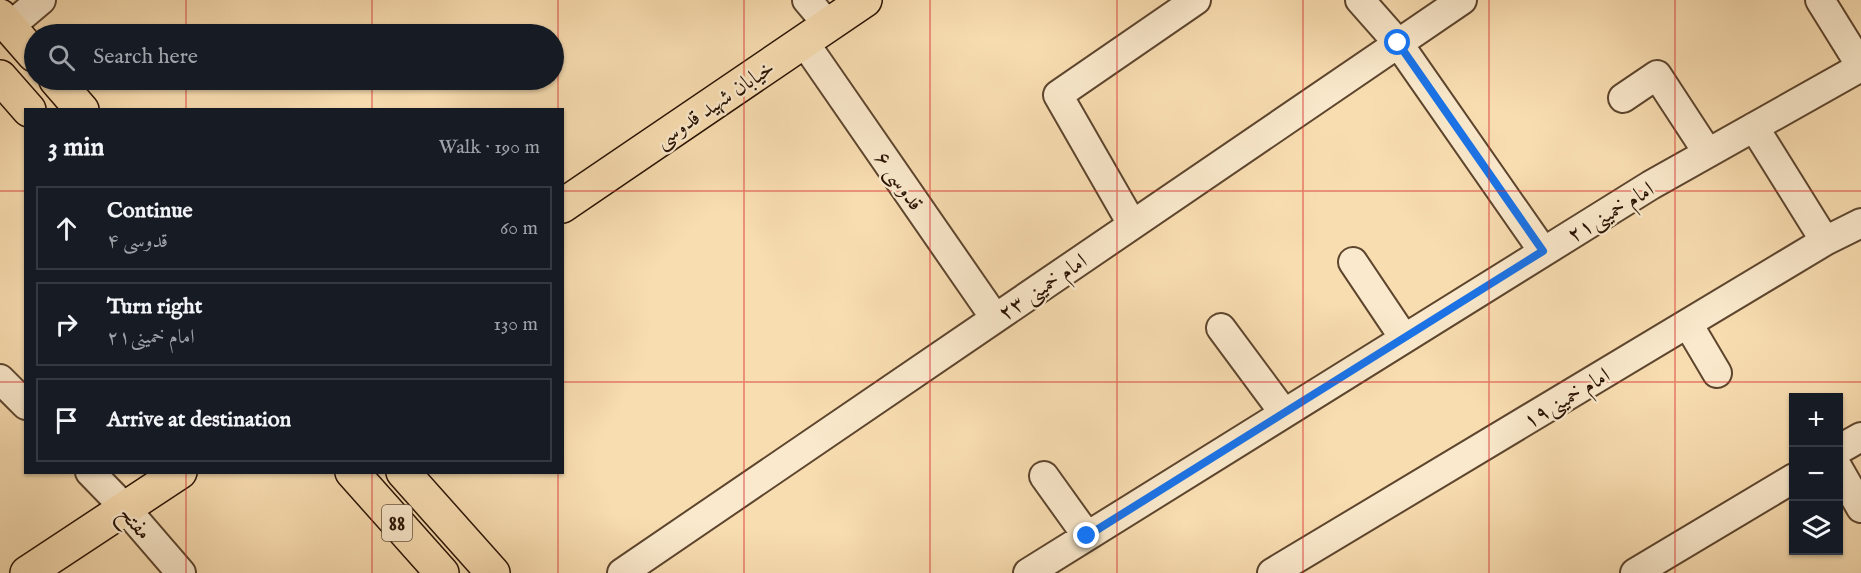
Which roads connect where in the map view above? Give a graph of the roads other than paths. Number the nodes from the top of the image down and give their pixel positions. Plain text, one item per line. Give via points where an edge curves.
1 (41, 0) edge
2 (807, 0) edge
3 (865, 0) edge
4 (1196, 0) edge
5 (1360, 0) edge
6 (1462, 0) edge
7 (1820, 0) edge
8 (5, 21) edge
9 (816, 33) junction
10 (24, 43) edge
11 (1398, 43) junction
12 (1861, 67) edge
13 (0, 77) edge
14 (65, 90) edge
15 (1623, 98) dead end
16 (27, 108) edge
17 (80, 108) edge
18 (1754, 127) junction
19 (1708, 153) junction
20 (564, 205) edge
21 (1861, 223) edge
22 (1132, 224) junction
23 (1825, 242) junction
24 (1543, 251) junction
25 (1353, 262) dead end
26 (996, 318) junction
27 (1688, 324) junction
28 (1221, 328) dead end
29 (1404, 338) junction
30 (1718, 373) dead end
31 (0, 379) edge
32 (24, 403) edge
33 (1284, 413) junction
34 (1861, 437) edge
35 (1843, 448) edge
36 (92, 474) edge
37 (177, 474) edge
38 (354, 474) edge
39 (405, 474) edge
40 (1843, 475) edge
41 (1044, 476) dead end
42 (1789, 480) edge
43 (124, 508) junction
44 (1861, 508) edge
45 (1087, 536) junction
46 (27, 573) edge
47 (181, 573) edge
48 (442, 573) edge
49 (493, 573) edge
50 (622, 573) edge
51 (1028, 573) edge
52 (1272, 573) edge
53 (1635, 573) edge

1 - 8 street
2 - 9 street, قدوسی ۶
3 - 9 main road, خیابان شهید قدوسی
4 - 22 street via 1058,95
5 - 11 street
6 - 11 street, امام خمینی ۲۳
7 - 12 street
8 - 10 main road
9 - 20 main road, خیابان شهید قدوسی
9 - 26 street, قدوسی ۶
11 - 22 street, امام خمینی ۲۳
11 - 24 street
12 - 18 street, امام خمینی۲۱
13 - 16 main road
14 - 17 main road
15 - 19 street via 1657,75
18 - 19 street, امام خمینی۲۱
18 - 23 street
19 - 24 street, امام خمینی۲۱
21 - 23 street, امام خمینی۱۹
22 - 26 street, امام خمینی ۲۳
23 - 27 street, امام خمینی۱۹
24 - 29 street, امام خمینی۲۱
25 - 29 street
26 - 50 street, امام خمینی ۲۳
27 - 30 street
27 - 52 street, امام خمینی۱۹
28 - 33 street
29 - 33 street, امام خمینی۲۱
31 - 32 street
33 - 45 street, امام خمینی۲۱
34 - 35 street
36 - 43 street, مفتح
37 - 43 main road
38 - 48 main road, 88
39 - 49 main road, 88
40 - 44 street
41 - 45 street
42 - 53 street
43 - 46 main road
43 - 47 street, مفتح
45 - 51 street, امام خمینی۲۱

